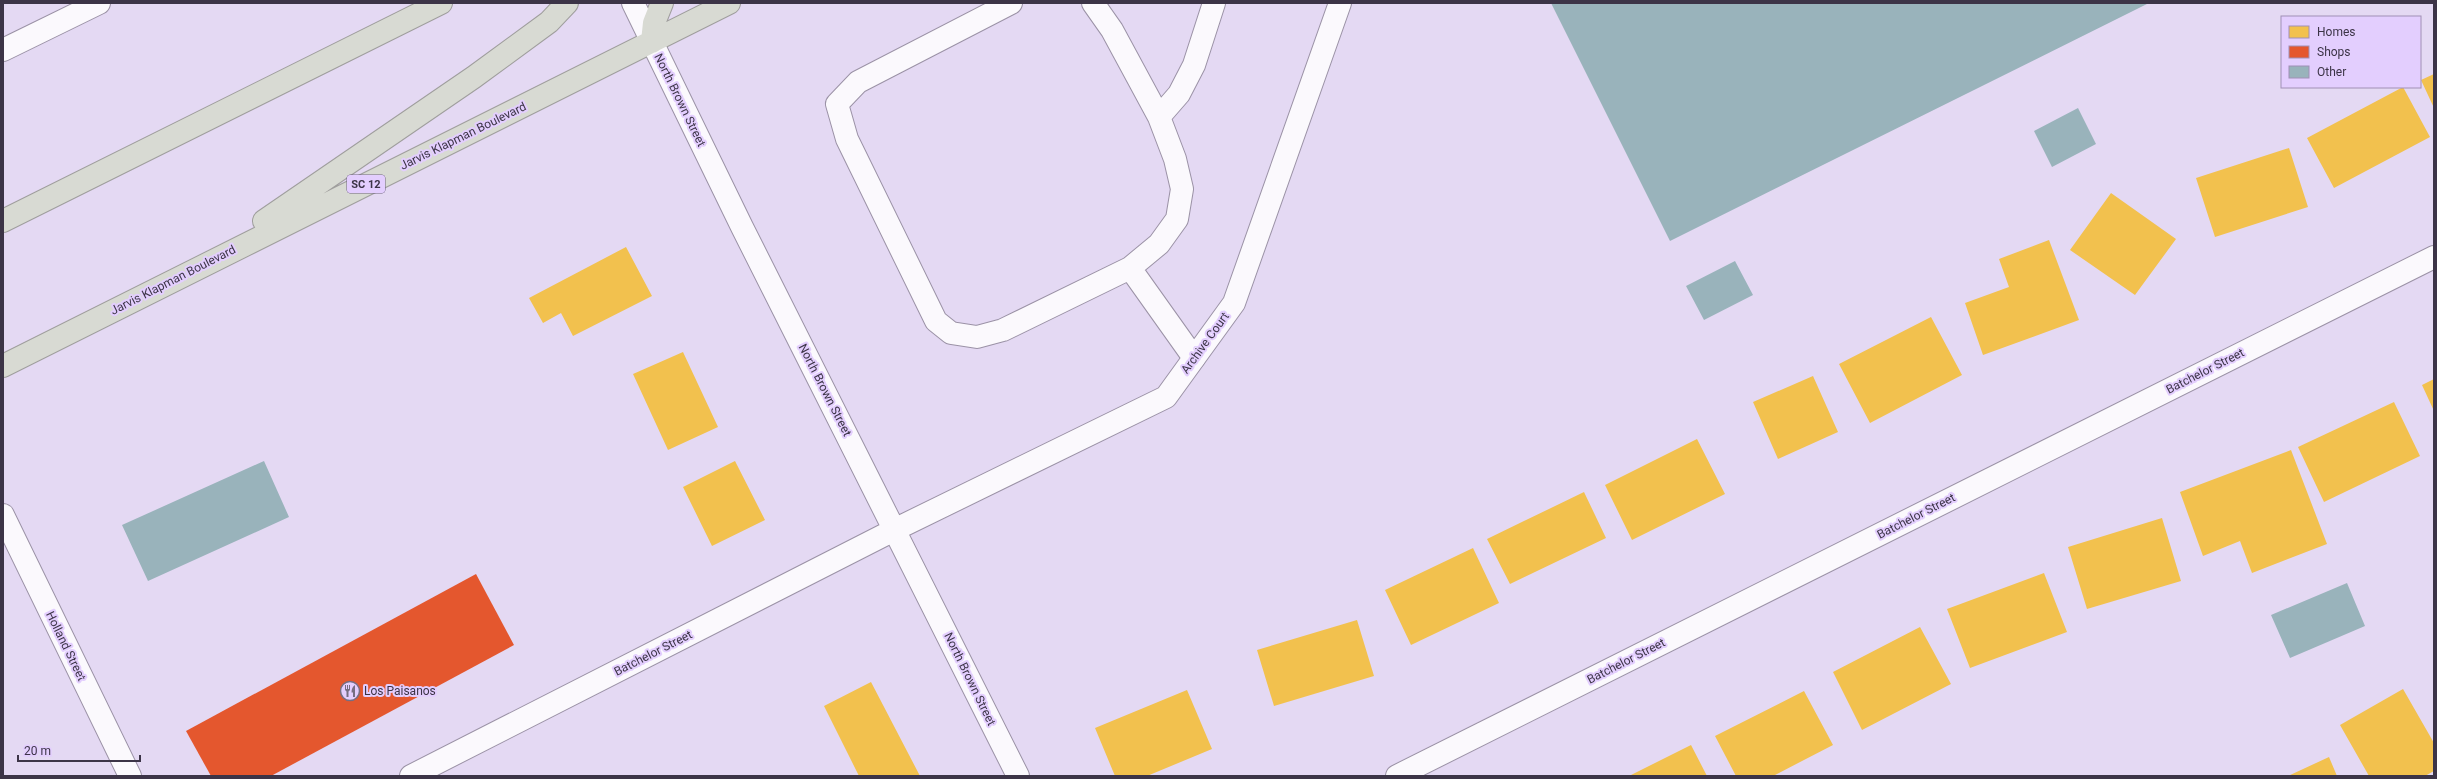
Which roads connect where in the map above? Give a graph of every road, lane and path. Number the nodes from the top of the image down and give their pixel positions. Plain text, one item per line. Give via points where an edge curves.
1 (99, 3) edge
2 (441, 3) edge
3 (567, 3) edge
4 (633, 3) edge
5 (662, 3) edge
6 (729, 3) edge
7 (1011, 3) edge
8 (1093, 3) edge
9 (1214, 3) edge
10 (1340, 3) edge
11 (652, 42) junction
12 (3, 50) edge
13 (1159, 117) junction
14 (3, 221) edge
15 (2434, 257) edge
16 (1130, 268) junction
17 (192, 271) junction
18 (1194, 358) junction
19 (3, 366) edge
20 (3, 515) edge
21 (896, 529) junction
22 (130, 776) edge
23 (411, 776) edge
24 (1018, 776) edge
25 (1397, 776) edge

1 - 12 street
2 - 14 highway
3 - 17 highway via 549,22 474,77
4 - 11 street, North Brown Street
5 - 11 highway via 654,23
6 - 11 highway, Jarvis Klapman Boulevard / SC 12
7 - 16 street via 858,82 837,104 847,138 936,321 951,333 977,337 1003,330
8 - 13 street via 1112,30
9 - 13 street via 1194,65 1179,94
10 - 18 street, Archive Court via 1234,303
11 - 17 highway, Jarvis Klapman Boulevard / SC 12
11 - 21 street, North Brown Street via 742,227
13 - 16 street via 1175,159 1182,189 1178,219 1159,244
15 - 25 street, Batchelor Street
16 - 18 street
17 - 19 highway, Jarvis Klapman Boulevard / SC 12
18 - 21 street, Archive Court via 1166,397
20 - 22 street, Holland Street
21 - 23 street, Batchelor Street
21 - 24 street, North Brown Street

